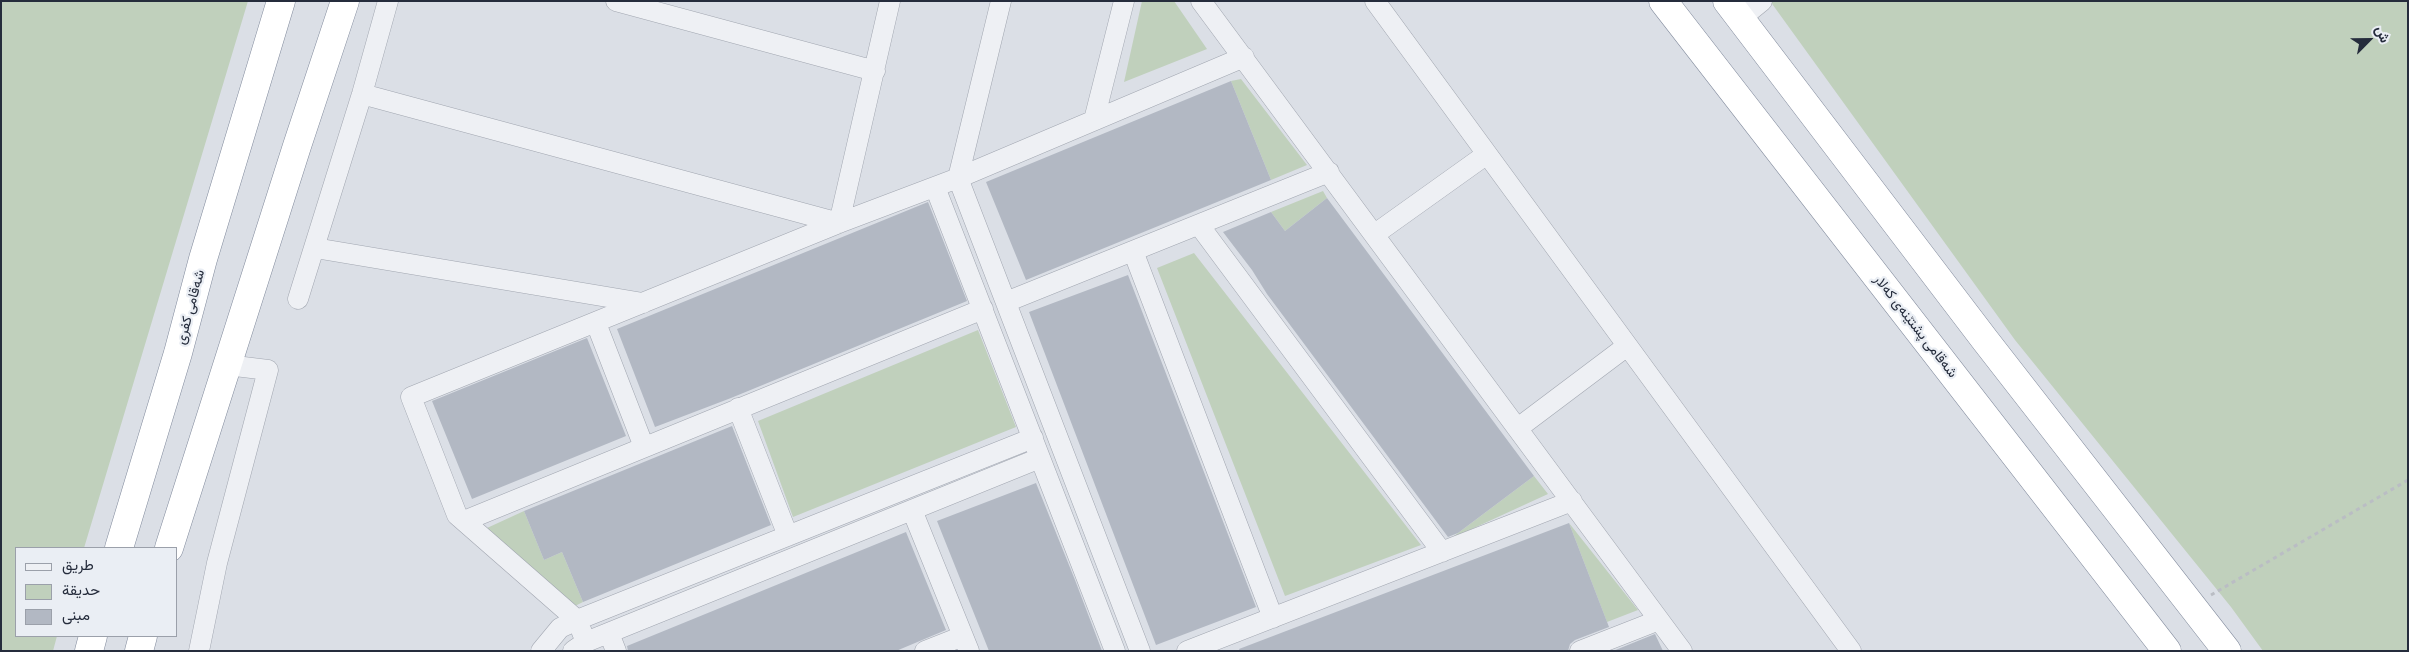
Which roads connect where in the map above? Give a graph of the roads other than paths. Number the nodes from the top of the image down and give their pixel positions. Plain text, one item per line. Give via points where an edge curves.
1 (274, 1) edge
2 (281, 1) edge
3 (337, 1) edge
4 (345, 1) edge
5 (388, 1) edge
6 (616, 1) edge
7 (890, 1) edge
8 (1001, 1) edge
9 (1124, 1) edge
10 (1375, 1) edge
11 (1663, 1) edge
12 (1762, 1) edge
13 (1202, 2) edge
14 (1734, 10) edge
15 (1244, 57) junction
16 (261, 65) junction
17 (875, 71) junction
18 (320, 76) junction
19 (362, 94) junction
20 (1094, 120) junction
21 (1487, 154) junction
22 (1329, 172) junction
23 (958, 178) junction
24 (935, 187) junction
25 (839, 223) junction
26 (1199, 225) junction
27 (1375, 234) junction
28 (315, 248) junction
29 (1133, 251) junction
30 (298, 299) dead end
31 (1006, 302) junction
32 (644, 303) junction
33 (983, 309) junction
34 (596, 323) junction
35 (1627, 346) junction
36 (227, 365) junction
37 (738, 408) junction
38 (1518, 428) junction
39 (1033, 438) junction
40 (644, 447) junction
41 (1040, 458) junction
42 (1572, 501) junction
43 (912, 510) junction
44 (464, 522) junction
45 (788, 536) junction
46 (119, 547) edge
47 (169, 547) edge
48 (1442, 552) junction
49 (702, 570) junction
50 (710, 592) junction
51 (1273, 618) junction
52 (577, 620) junction
53 (1659, 620) junction
54 (93, 637) edge
55 (143, 637) edge
56 (612, 642) edge
57 (966, 643) edge
58 (580, 646) edge
59 (88, 651) edge
60 (139, 651) edge
61 (199, 651) edge
62 (541, 651) edge
63 (925, 651) edge
64 (1115, 651) edge
65 (1140, 651) edge
66 (1187, 651) edge
67 (1580, 651) edge
68 (1682, 651) edge
69 (1851, 651) edge
70 (2167, 651) edge
71 (2227, 651) edge

1 - 16 highway
2 - 16 highway
3 - 18 highway
4 - 18 highway
5 - 19 street
6 - 17 street
7 - 17 street
8 - 23 street
9 - 20 street
10 - 21 street
11 - 70 highway, شەقامی پشتێنەی کەلار
12 - 14 street
13 - 15 street
14 - 71 highway
15 - 20 street
15 - 22 street
16 - 46 highway, شەقامی کفری
17 - 25 street
18 - 36 highway
19 - 25 street
19 - 28 street
20 - 23 street
21 - 27 street
21 - 35 street
22 - 26 street
22 - 27 street
23 - 24 street
23 - 31 street
24 - 25 street
24 - 33 street
25 - 32 street
26 - 29 street
26 - 48 street
27 - 38 street
28 - 30 street
28 - 32 street
29 - 31 street
29 - 51 street
31 - 65 street
32 - 34 street
33 - 37 street
33 - 39 street
34 - 40 street
34 - 44 street via 411,397 457,515
35 - 38 street
35 - 69 street
36 - 47 highway
36 - 61 street via 268,370 217,563
37 - 40 street
37 - 45 street
38 - 42 street
39 - 41 street
39 - 45 street
40 - 44 street
41 - 43 street
41 - 64 street
42 - 48 street
42 - 53 street
43 - 50 street
43 - 57 street
44 - 52 street
45 - 49 street
48 - 51 street
49 - 50 street
49 - 52 street
50 - 56 street
51 - 66 street
52 - 58 street
52 - 62 street via 560,628
53 - 67 street
53 - 68 street
54 - 59 highway
55 - 60 highway
56 - 58 street
57 - 63 street

